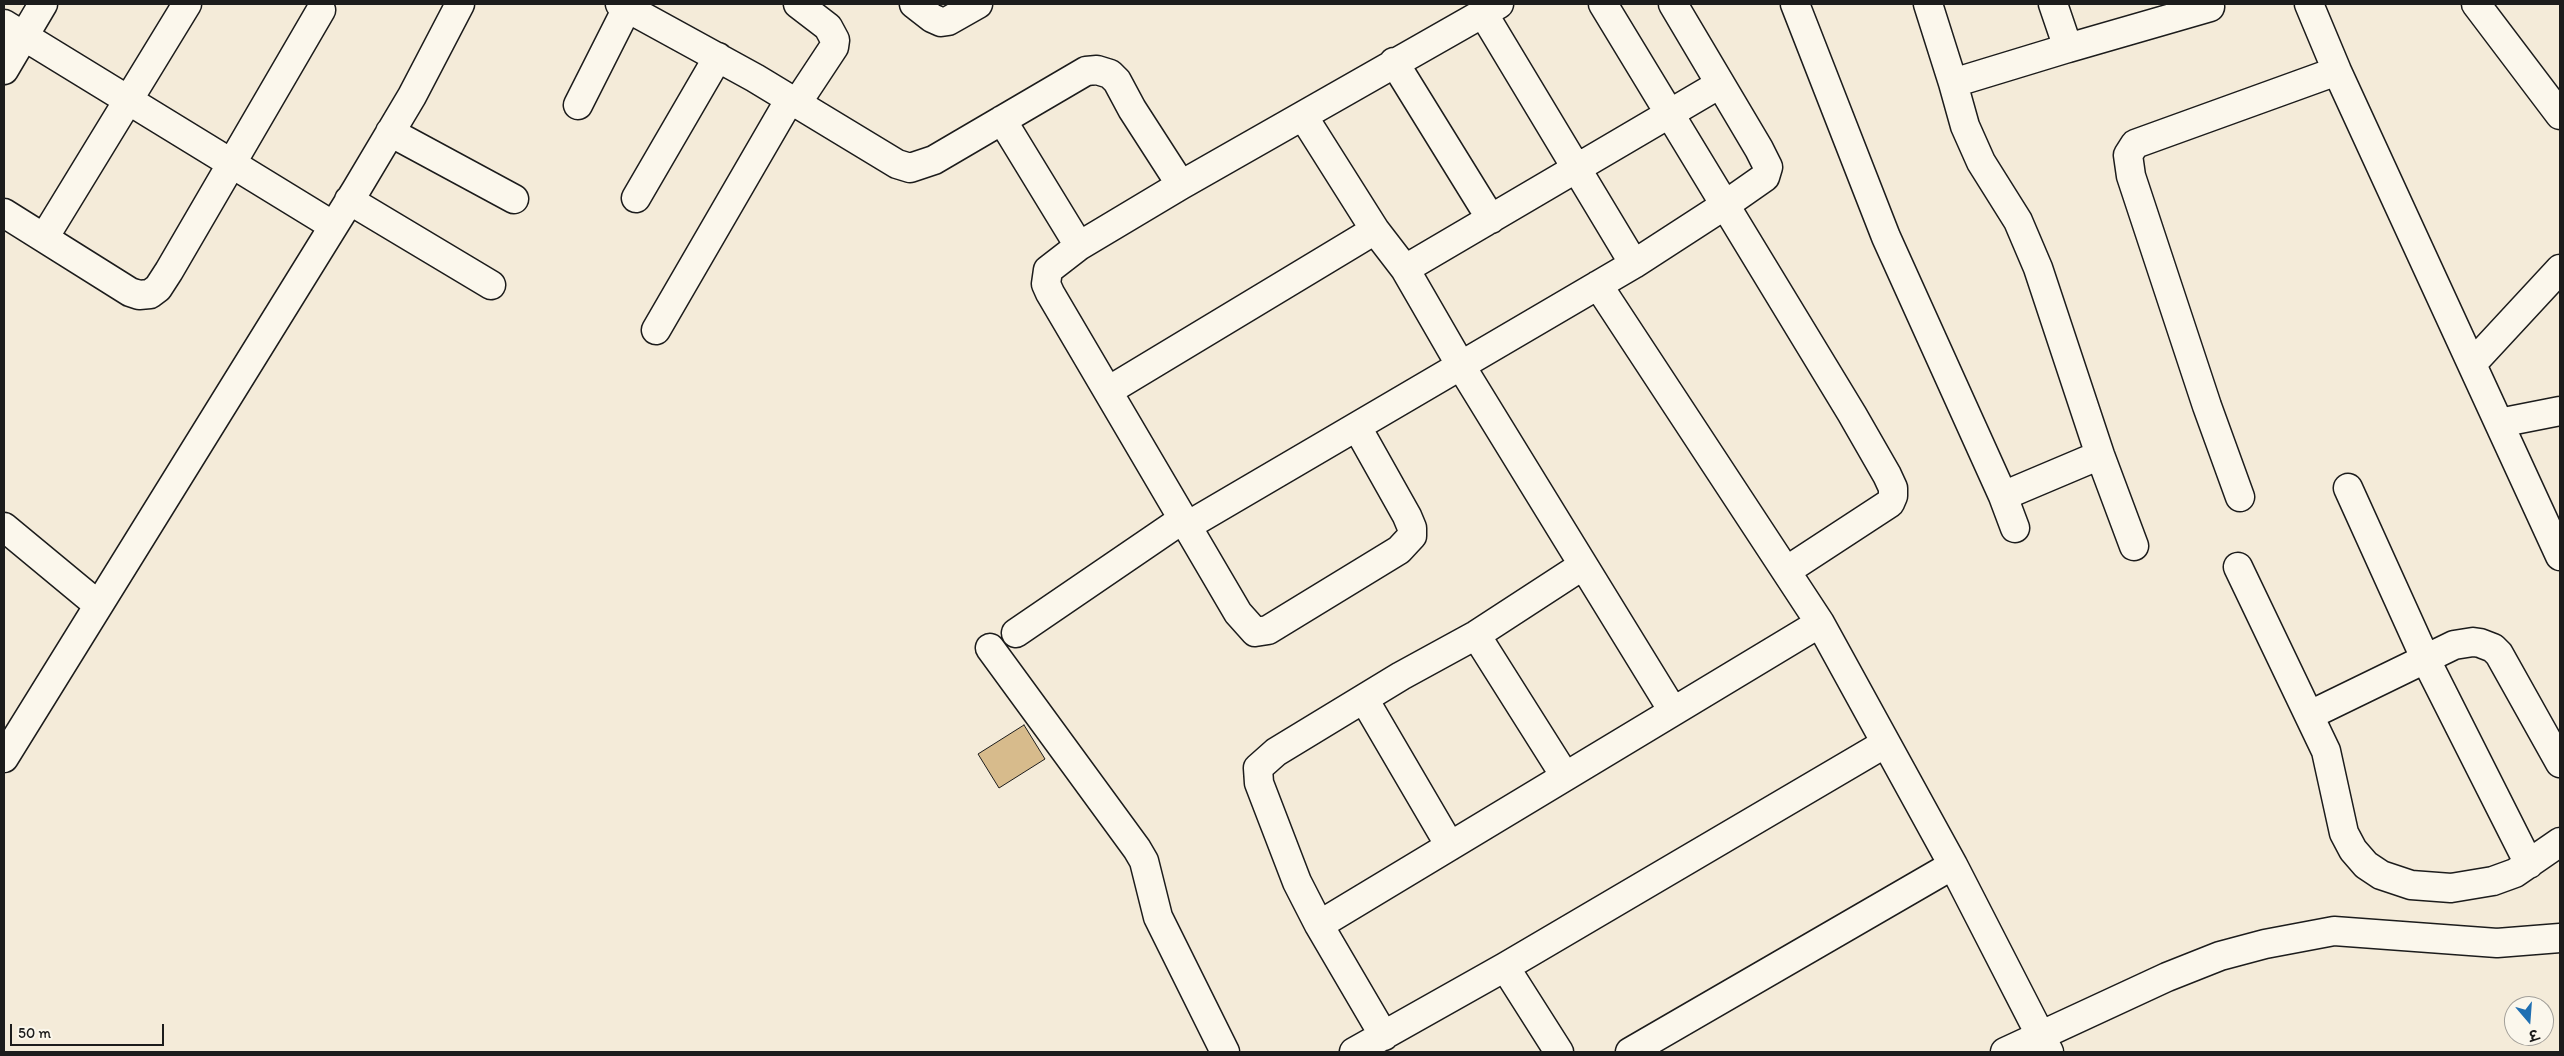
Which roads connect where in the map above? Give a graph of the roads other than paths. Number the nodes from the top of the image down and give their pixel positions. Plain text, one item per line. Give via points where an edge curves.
1 (43, 4) edge
2 (187, 4) edge
3 (460, 4) edge
4 (798, 4) edge
5 (914, 4) edge
6 (978, 4) edge
7 (1603, 4) edge
8 (1674, 4) edge
9 (1795, 4) edge
10 (1928, 4) edge
11 (2053, 4) edge
12 (2309, 4) edge
13 (2476, 4) edge
14 (624, 6) edge
15 (2210, 7) dead end
16 (1491, 9) edge
17 (321, 10) dead end
18 (14, 30) edge
19 (2068, 48) junction
20 (718, 57) junction
21 (1394, 62) junction
22 (4, 70) edge
23 (2337, 71) junction
24 (1953, 83) junction
25 (1720, 84) junction
26 (129, 101) junction
27 (794, 101) junction
28 (578, 105) dead end
29 (1669, 114) junction
30 (2560, 115) edge
31 (1303, 116) junction
32 (1002, 120) junction
33 (390, 132) junction
34 (232, 164) junction
35 (1577, 169) junction
36 (1181, 185) junction
37 (636, 198) dead end
38 (514, 199) dead end
39 (350, 200) junction
40 (1725, 205) junction
41 (4, 213) edge
42 (1491, 219) junction
43 (332, 225) junction
44 (1375, 230) junction
45 (44, 238) junction
46 (1079, 246) junction
47 (1634, 264) junction
48 (1405, 269) junction
49 (2560, 269) edge
50 (1598, 285) junction
51 (491, 286) dead end
52 (656, 330) dead end
53 (2472, 364) junction
54 (1461, 366) junction
55 (1108, 391) junction
56 (2560, 411) edge
57 (2499, 423) junction
58 (1357, 427) junction
59 (2100, 455) junction
60 (2348, 488) dead end
61 (2003, 496) junction
62 (2240, 496) dead end
63 (1185, 522) junction
64 (4, 527) edge
65 (2015, 528) dead end
66 (2134, 546) dead end
67 (2560, 556) edge
68 (1582, 566) junction
69 (2238, 567) dead end
70 (1786, 571) junction
71 (97, 604) junction
72 (1820, 623) junction
73 (1016, 633) dead end
74 (1476, 635) junction
75 (990, 648) dead end
76 (2425, 658) junction
77 (1364, 699) junction
78 (1673, 711) junction
79 (2310, 715) junction
80 (1886, 743) junction
81 (4, 758) edge
82 (2560, 763) edge
83 (1565, 776) junction
84 (2560, 842) edge
85 (1450, 846) junction
86 (2529, 864) junction
87 (1953, 865) junction
88 (1319, 925) junction
89 (2560, 938) edge
90 (1505, 967) junction
91 (1384, 1036) junction
92 (2046, 1044) edge
93 (1224, 1052) edge
94 (1354, 1052) edge
95 (1559, 1052) edge
96 (1630, 1052) edge
97 (2005, 1052) edge

1 - 18 street
2 - 26 street
3 - 33 street
4 - 27 street via 828,26 835,40 834,47
5 - 6 street via 941,22
7 - 29 street
8 - 25 street
9 - 61 street via 1886,237
10 - 24 street
11 - 19 street
12 - 23 street
13 - 30 street
14 - 20 street
14 - 28 street
15 - 19 street
16 - 21 street
16 - 35 street
17 - 34 street
18 - 22 street
18 - 26 street
19 - 24 street
20 - 27 street
20 - 37 street
21 - 31 street
21 - 42 street
23 - 53 street
23 - 62 street via 2134,144 2128,154 2131,176
24 - 59 street via 1965,126 1986,169 2018,221 2038,268
25 - 29 street
25 - 40 street via 1768,168 1765,178
26 - 34 street
26 - 45 street
27 - 32 street via 897,164 910,168 934,160
27 - 52 street
29 - 35 street
29 - 40 street
31 - 36 street
31 - 44 street
32 - 36 street via 1086,71 1110,74
32 - 46 street
33 - 38 street
33 - 39 street
34 - 43 street
34 - 45 street via 169,271 150,294 130,292
35 - 42 street
35 - 47 street
36 - 46 street
39 - 43 street
39 - 51 street
40 - 47 street
40 - 70 street via 1852,414 1893,488 1894,496 1890,503
41 - 45 street
42 - 48 street
43 - 71 street
44 - 48 street
44 - 55 street
46 - 55 street via 1048,270 1046,284
47 - 50 street
48 - 54 street
49 - 53 street
50 - 54 street
50 - 70 street
53 - 57 street
54 - 58 street
54 - 68 street
55 - 63 street
56 - 57 street
57 - 67 street
58 - 63 street
58 - 63 street via 1407,516 1412,536 1398,550 1268,630 1255,632 1247,624
59 - 61 street
59 - 66 street
60 - 76 street
61 - 65 street
63 - 73 street
64 - 71 street
68 - 74 street
68 - 78 street
69 - 79 street
70 - 72 street
71 - 81 street
72 - 78 street
72 - 80 street
74 - 77 street
74 - 83 street
75 - 93 street via 1137,848 1144,861 1158,917
76 - 79 street
76 - 82 street via 2461,643 2473,642 2493,648
76 - 86 street
77 - 85 street
77 - 88 street via 1276,752 1258,768 1258,783 1280,840
78 - 83 street
79 - 86 street via 2330,765 2344,833 2366,865 2381,875 2412,885 2451,888 2493,881
80 - 87 street
80 - 90 street
83 - 85 street
84 - 86 street
85 - 88 street
87 - 92 street
87 - 96 street
88 - 91 street
89 - 92 street via 2497,943 2334,932 2265,944 2220,956 2167,977
90 - 91 street
90 - 95 street
91 - 94 street
92 - 97 street

